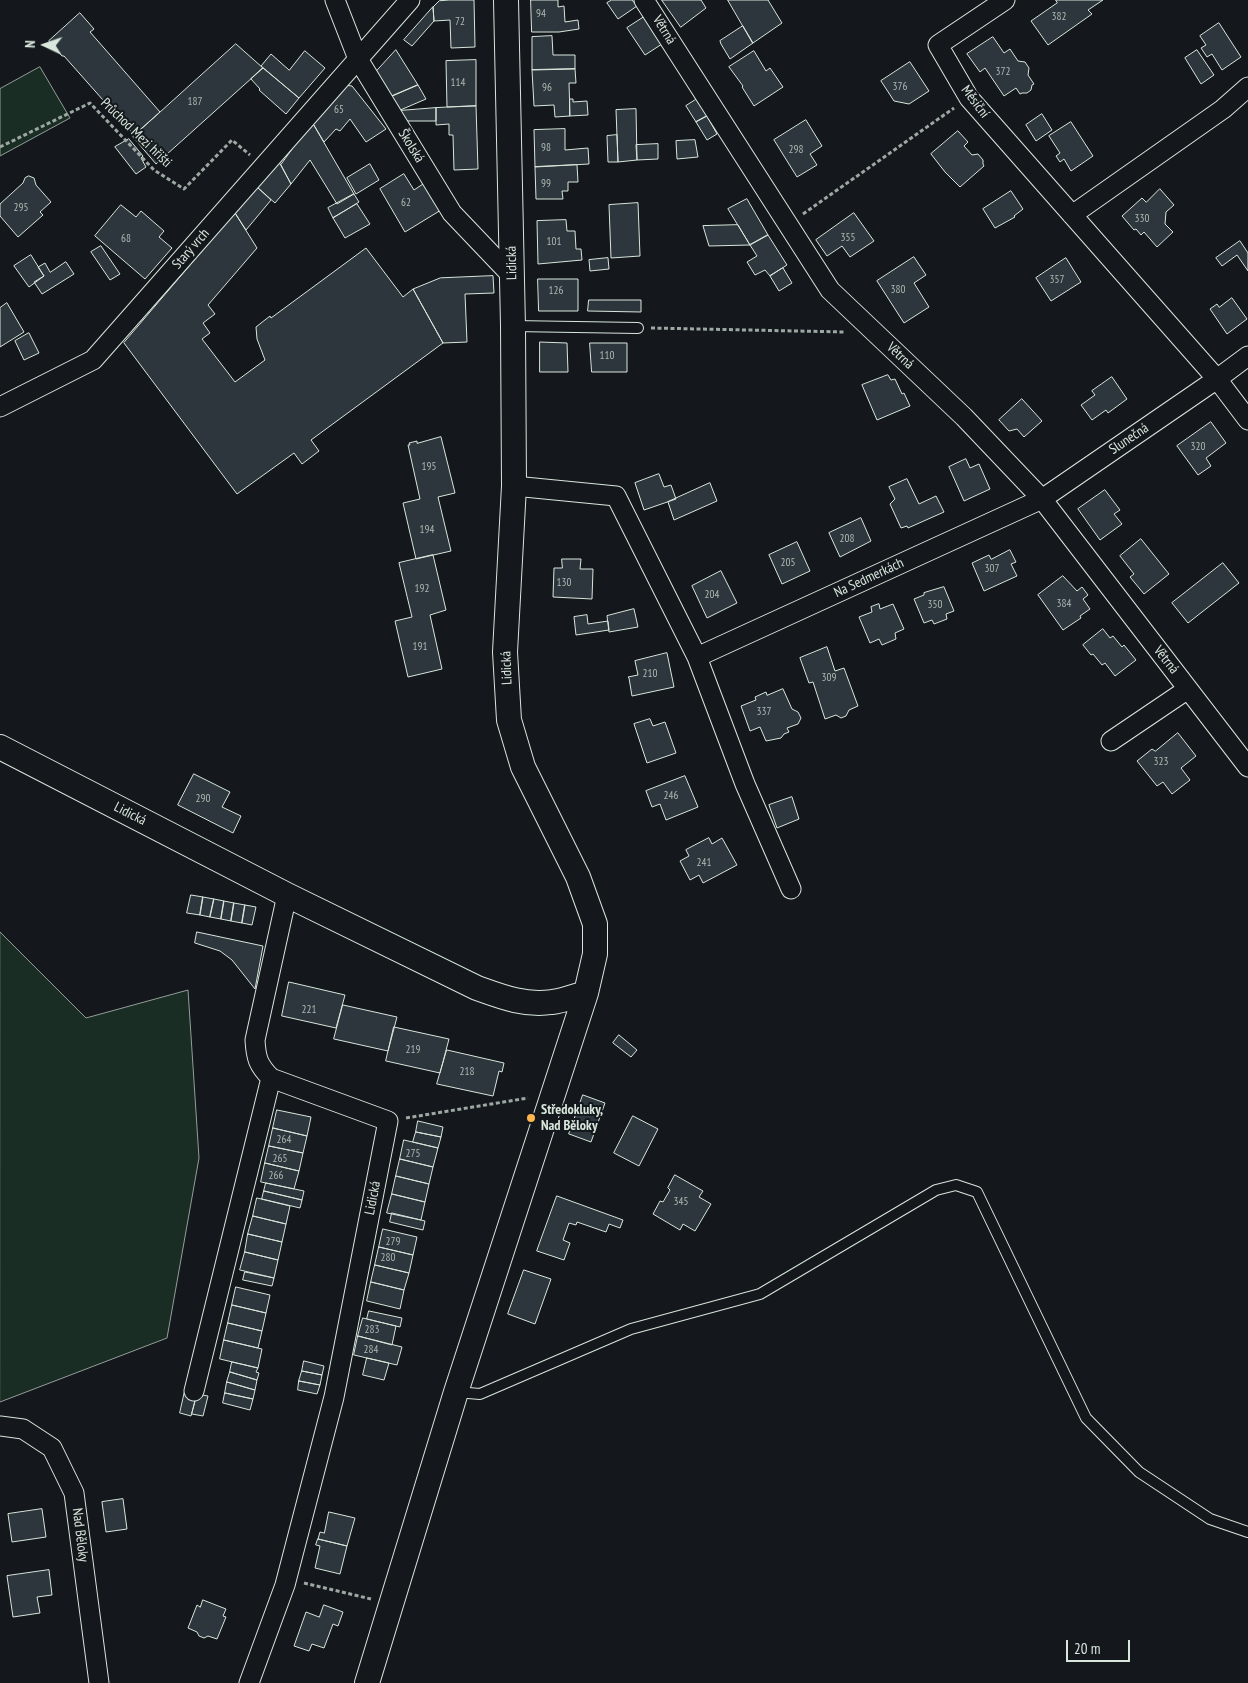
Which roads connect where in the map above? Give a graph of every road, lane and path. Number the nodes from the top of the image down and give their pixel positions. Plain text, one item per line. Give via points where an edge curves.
1 (335, 0) edge
2 (410, 0) edge
3 (506, 0) edge
4 (644, 0) edge
5 (1005, 0) edge
6 (358, 59) junction
7 (1248, 87) edge
8 (969, 98) junction
9 (0, 147) edge
10 (264, 166) junction
11 (1072, 215) junction
12 (787, 225) junction
13 (512, 276) junction
14 (513, 326) junction
15 (638, 328) joint
16 (875, 333) junction
17 (1248, 356) edge
18 (1217, 379) junction
19 (0, 407) edge
20 (1248, 420) edge
21 (514, 486) junction
22 (1042, 498) junction
23 (697, 658) junction
24 (1188, 689) junction
25 (1111, 741) dead end
26 (0, 747) edge
27 (1248, 767) edge
28 (791, 889) dead end
29 (287, 895) junction
30 (586, 994) junction
31 (271, 1078) junction
32 (553, 1094) junction
33 (388, 1122) junction
34 (194, 1391) dead end
35 (456, 1392) junction
36 (0, 1426) edge
37 (1248, 1532) edge
38 (287, 1579) junction
39 (391, 1604) junction
40 (99, 1683) edge
41 (249, 1683) edge
42 (367, 1683) edge

1 - 6 street, Školská
2 - 6 street, Starý vrch
3 - 13 street, Lidická
4 - 12 street, Větrná
5 - 8 street, Měsíční via 938,44
6 - 10 street, Starý vrch
6 - 13 street, Školská via 452,213
7 - 11 street
8 - 11 street, Měsíční
8 - 12 path
9 - 10 path, Průchod Mezi hřišti via 90,103 154,170 184,189 232,140
10 - 19 street, Starý vrch via 93,360
11 - 18 street, Měsíční
12 - 16 street, Větrná via 830,290
13 - 14 street, Lidická
14 - 15 lane
14 - 21 street, Lidická
15 - 16 path
16 - 22 street, Větrná via 964,417
17 - 18 street, Slunečná
18 - 20 street
18 - 22 street, Slunečná
21 - 23 street via 616,496
21 - 30 street, Lidická via 506,652 509,720 523,767 578,877 595,924 596,954
22 - 23 street, Na Sedmerkách
22 - 24 street, Větrná
23 - 28 street via 745,784
24 - 25 street, Větrná
24 - 27 street, Větrná
26 - 29 street, Lidická
29 - 30 street, Lidická via 507,1000 552,1002
29 - 31 street via 256,1040 256,1057
30 - 32 street
31 - 33 street
31 - 34 street
32 - 33 path
32 - 35 street
33 - 38 street, Lidická via 334,1397
35 - 37 lane via 480,1394 631,1329 760,1294 936,1190 956,1185 977,1192 1086,1418 1139,1472 1210,1519
35 - 39 street
36 - 40 street, Nad Běloky via 23,1429 52,1448 74,1493
38 - 39 path
38 - 41 street
39 - 42 street

